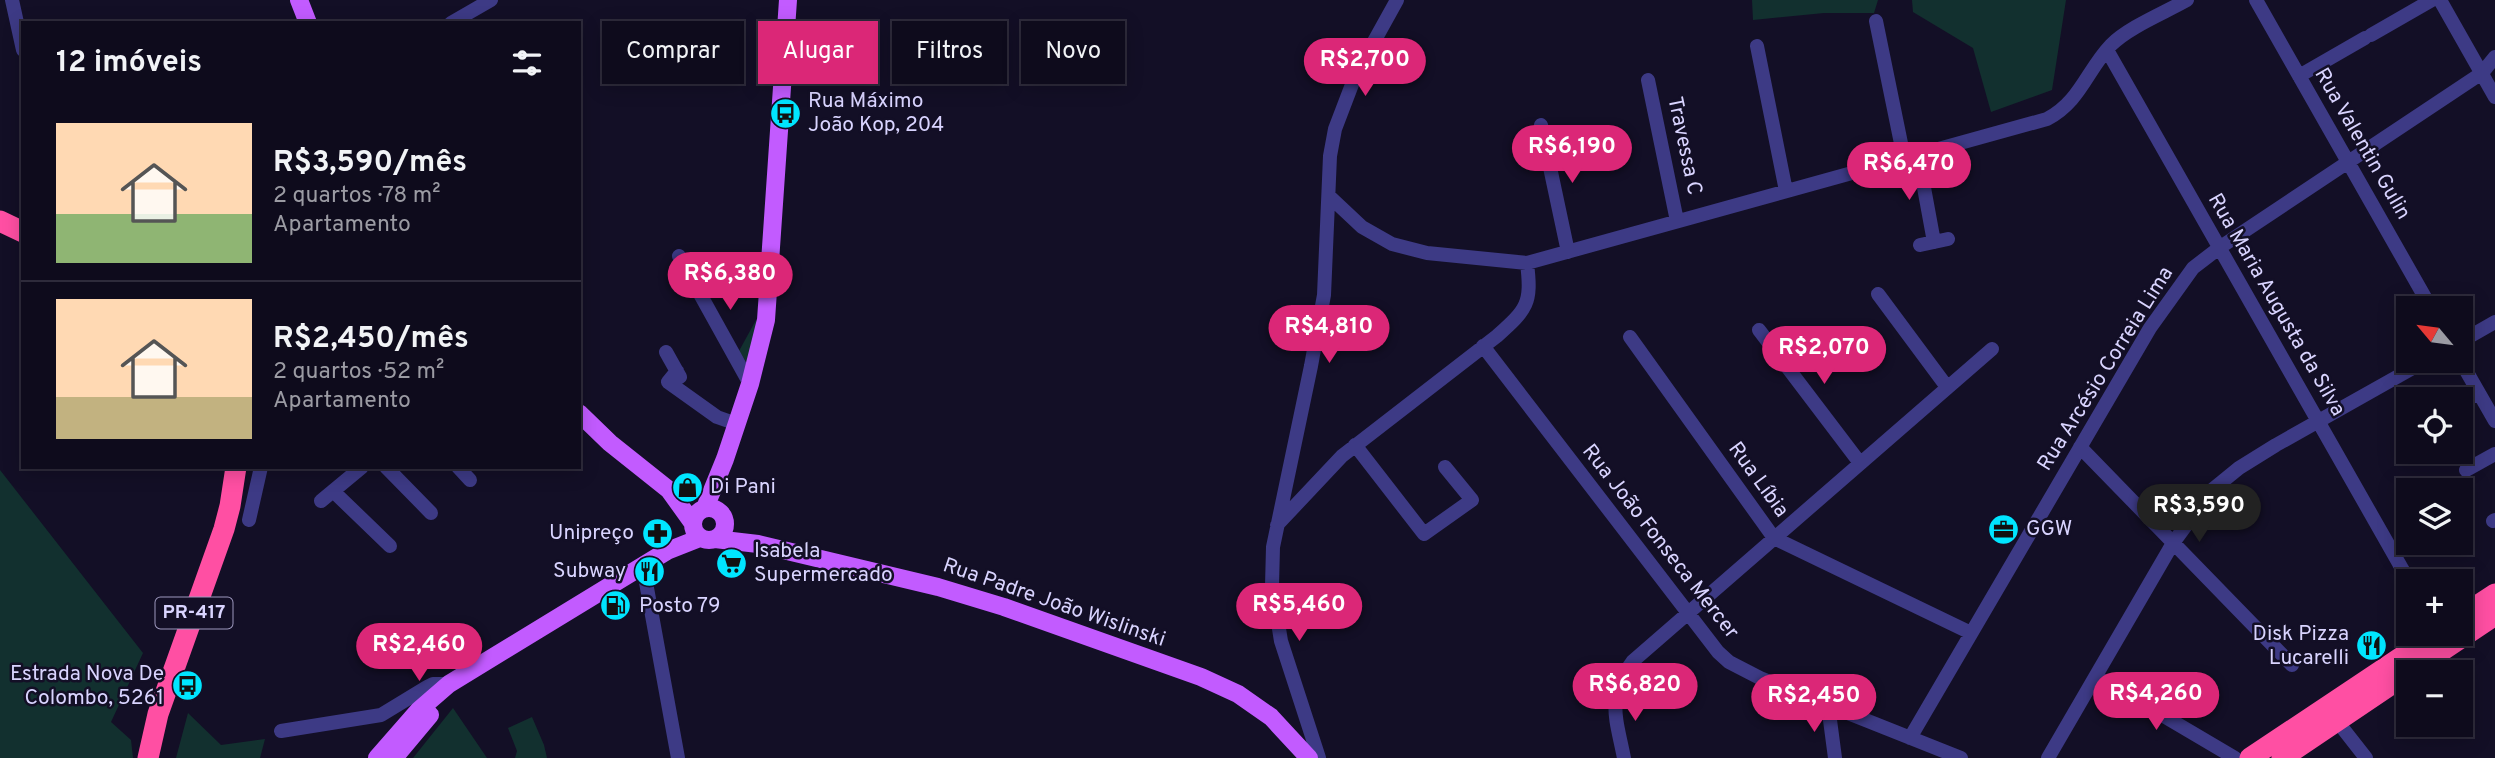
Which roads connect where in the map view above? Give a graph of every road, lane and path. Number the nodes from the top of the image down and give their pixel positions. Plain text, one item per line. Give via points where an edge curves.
1 (12, 0) edge
2 (299, 0) edge
3 (491, 0) edge
4 (788, 0) edge
5 (1397, 0) edge
6 (2187, 0) edge
7 (2256, 0) edge
8 (2432, 0) edge
9 (2440, 0) edge
10 (307, 21) edge
11 (454, 21) edge
12 (1876, 21) dead end
13 (21, 41) edge
14 (1758, 46) dead end
15 (2106, 50) junction
16 (2495, 57) edge
17 (2482, 74) junction
18 (2299, 76) junction
19 (1648, 80) dead end
20 (2495, 97) edge
21 (1541, 125) dead end
22 (1911, 156) junction
23 (2348, 161) junction
24 (1787, 191) junction
25 (1329, 196) junction
26 (0, 221) edge
27 (1677, 221) junction
28 (0, 230) edge
29 (21, 232) edge
30 (21, 233) edge
31 (1934, 242) dead end
32 (2219, 248) junction
33 (1568, 252) junction
34 (679, 256) dead end
35 (1527, 263) junction
36 (1878, 293) dead end
37 (2424, 296) edge
38 (2495, 322) edge
39 (1759, 330) dead end
40 (2473, 335) edge
41 (1630, 337) dead end
42 (1483, 346) junction
43 (1992, 349) dead end
44 (666, 352) dead end
45 (2404, 373) edge
46 (2467, 373) edge
47 (750, 384) junction
48 (1947, 387) junction
49 (2479, 393) junction
50 (2473, 396) edge
51 (581, 415) edge
52 (2495, 421) edge
53 (2318, 422) junction
54 (737, 424) junction
55 (1355, 445) junction
56 (2080, 447) junction
57 (2495, 454) edge
58 (1860, 463) junction
59 (1445, 467) dead end
60 (236, 469) edge
61 (261, 469) edge
62 (360, 469) edge
63 (388, 469) edge
64 (460, 469) edge
65 (2466, 470) dead end
66 (470, 480) dead end
67 (669, 490) junction
68 (333, 491) junction
69 (321, 501) dead end
70 (431, 513) dead end
71 (716, 513) junction
72 (249, 520) dead end
73 (1276, 526) junction
74 (700, 532) junction
75 (1774, 538) junction
76 (2173, 543) junction
77 (758, 544) junction
78 (390, 546) dead end
79 (643, 566) junction
80 (2402, 569) edge
81 (2495, 594) edge
82 (2473, 608) edge
83 (1686, 613) junction
84 (2495, 615) edge
85 (2473, 624) edge
86 (1971, 633) junction
87 (2433, 646) edge
88 (2417, 660) edge
89 (489, 661) junction
90 (2292, 665) dead end
91 (2396, 675) edge
92 (2096, 676) junction
93 (2396, 678) edge
94 (449, 684) junction
95 (1828, 705) junction
96 (2311, 717) junction
97 (2337, 721) junction
98 (281, 731) dead end
99 (1910, 738) junction
100 (385, 756) edge
101 (148, 758) edge
102 (678, 758) edge
103 (1309, 758) edge
104 (1319, 758) edge
105 (1624, 758) edge
106 (1835, 758) edge
107 (1961, 758) edge
108 (2049, 758) edge
109 (2235, 758) edge
110 (2250, 758) edge
111 (2282, 758) edge
112 (2366, 758) edge

1 - 13 street
2 - 10 main road
3 - 11 street
4 - 47 main road via 766,320
5 - 25 street via 1339,114 1332,141
6 - 15 street
7 - 18 street, Rua Valentin Gulin
8 - 18 street
9 - 17 street
12 - 22 street
14 - 24 street
15 - 22 street via 2061,112
15 - 32 street, Rua Maria Augusta da Silva
16 - 17 street, Rua Arcésio Correia Lima
17 - 20 street
17 - 23 street, Rua Arcésio Correia Lima
18 - 23 street, Rua Valentin Gulin
19 - 27 street, Travessa C
21 - 33 street
22 - 24 street
22 - 31 street
23 - 32 street, Rua Arcésio Correia Lima
23 - 37 street, Rua Valentin Gulin
24 - 27 street
25 - 35 street via 1363,227 1392,244 1427,253
25 - 73 street via 1319,328
26 - 29 highway
27 - 33 street
28 - 30 street
32 - 53 street, Rua Maria Augusta da Silva
32 - 56 street, Rua Arcésio Correia Lima via 2193,268 2164,306
33 - 35 street
34 - 47 street
35 - 42 street via 1530,292 1524,309
36 - 48 street
38 - 40 street
39 - 58 street
41 - 75 street, Rua Líbia
42 - 55 street
42 - 83 street, Rua João Fonseca Mercer
43 - 48 street
44 - 54 street via 677,371 668,382 717,417
45 - 53 street
46 - 49 street
47 - 54 main road
48 - 58 street
49 - 50 street
49 - 52 street
51 - 67 main road
53 - 76 street via 2218,484
53 - 80 street, Rua Maria Augusta da Silva
54 - 71 main road via 724,459
55 - 59 street via 1424,534 1472,500
55 - 73 street
56 - 76 street
56 - 86 street, Rua Arcésio Correia Lima
57 - 65 street
58 - 75 street
60 - 101 highway, PR-417 via 224,529 158,714
61 - 72 street
62 - 68 street
63 - 70 street
64 - 66 street
67 - 71 main road, Rua Padre João Wislinski
67 - 74 main road
68 - 69 street
68 - 78 street
71 - 74 main road via 696,513
71 - 74 main road via 722,533
71 - 77 main road, Rua Padre João Wislinski
73 - 104 street via 1272,567 1275,615
74 - 77 main road, Rua Padre João Wislinski
74 - 79 main road, Rua Padre João Wislinski
75 - 83 street
75 - 86 street, Rua Líbia
76 - 90 street
76 - 92 street
77 - 103 main road, Rua Padre João Wislinski via 970,596 1201,677 1262,711
79 - 89 main road, Rua Padre João Wislinski
79 - 102 street
81 - 82 highway
83 - 95 street, Rua João Fonseca Mercer via 1729,662
83 - 105 street via 1633,661 1617,687 1615,708
84 - 85 highway
86 - 99 street, Rua Arcésio Correia Lima
87 - 88 highway
89 - 94 main road, Rua Padre João Wislinski
89 - 100 main road, Rua Padre João Wislinski
91 - 96 highway via 2323,693 2312,704
92 - 108 street
92 - 109 street
93 - 97 highway
94 - 98 street via 427,687 382,715
94 - 100 main road, Rua Padre João Wislinski via 419,710
95 - 99 street, Rua João Fonseca Mercer
95 - 106 street
96 - 97 highway via 2322,723
96 - 110 highway
97 - 111 highway
97 - 112 street
99 - 107 street, Rua João Fonseca Mercer

